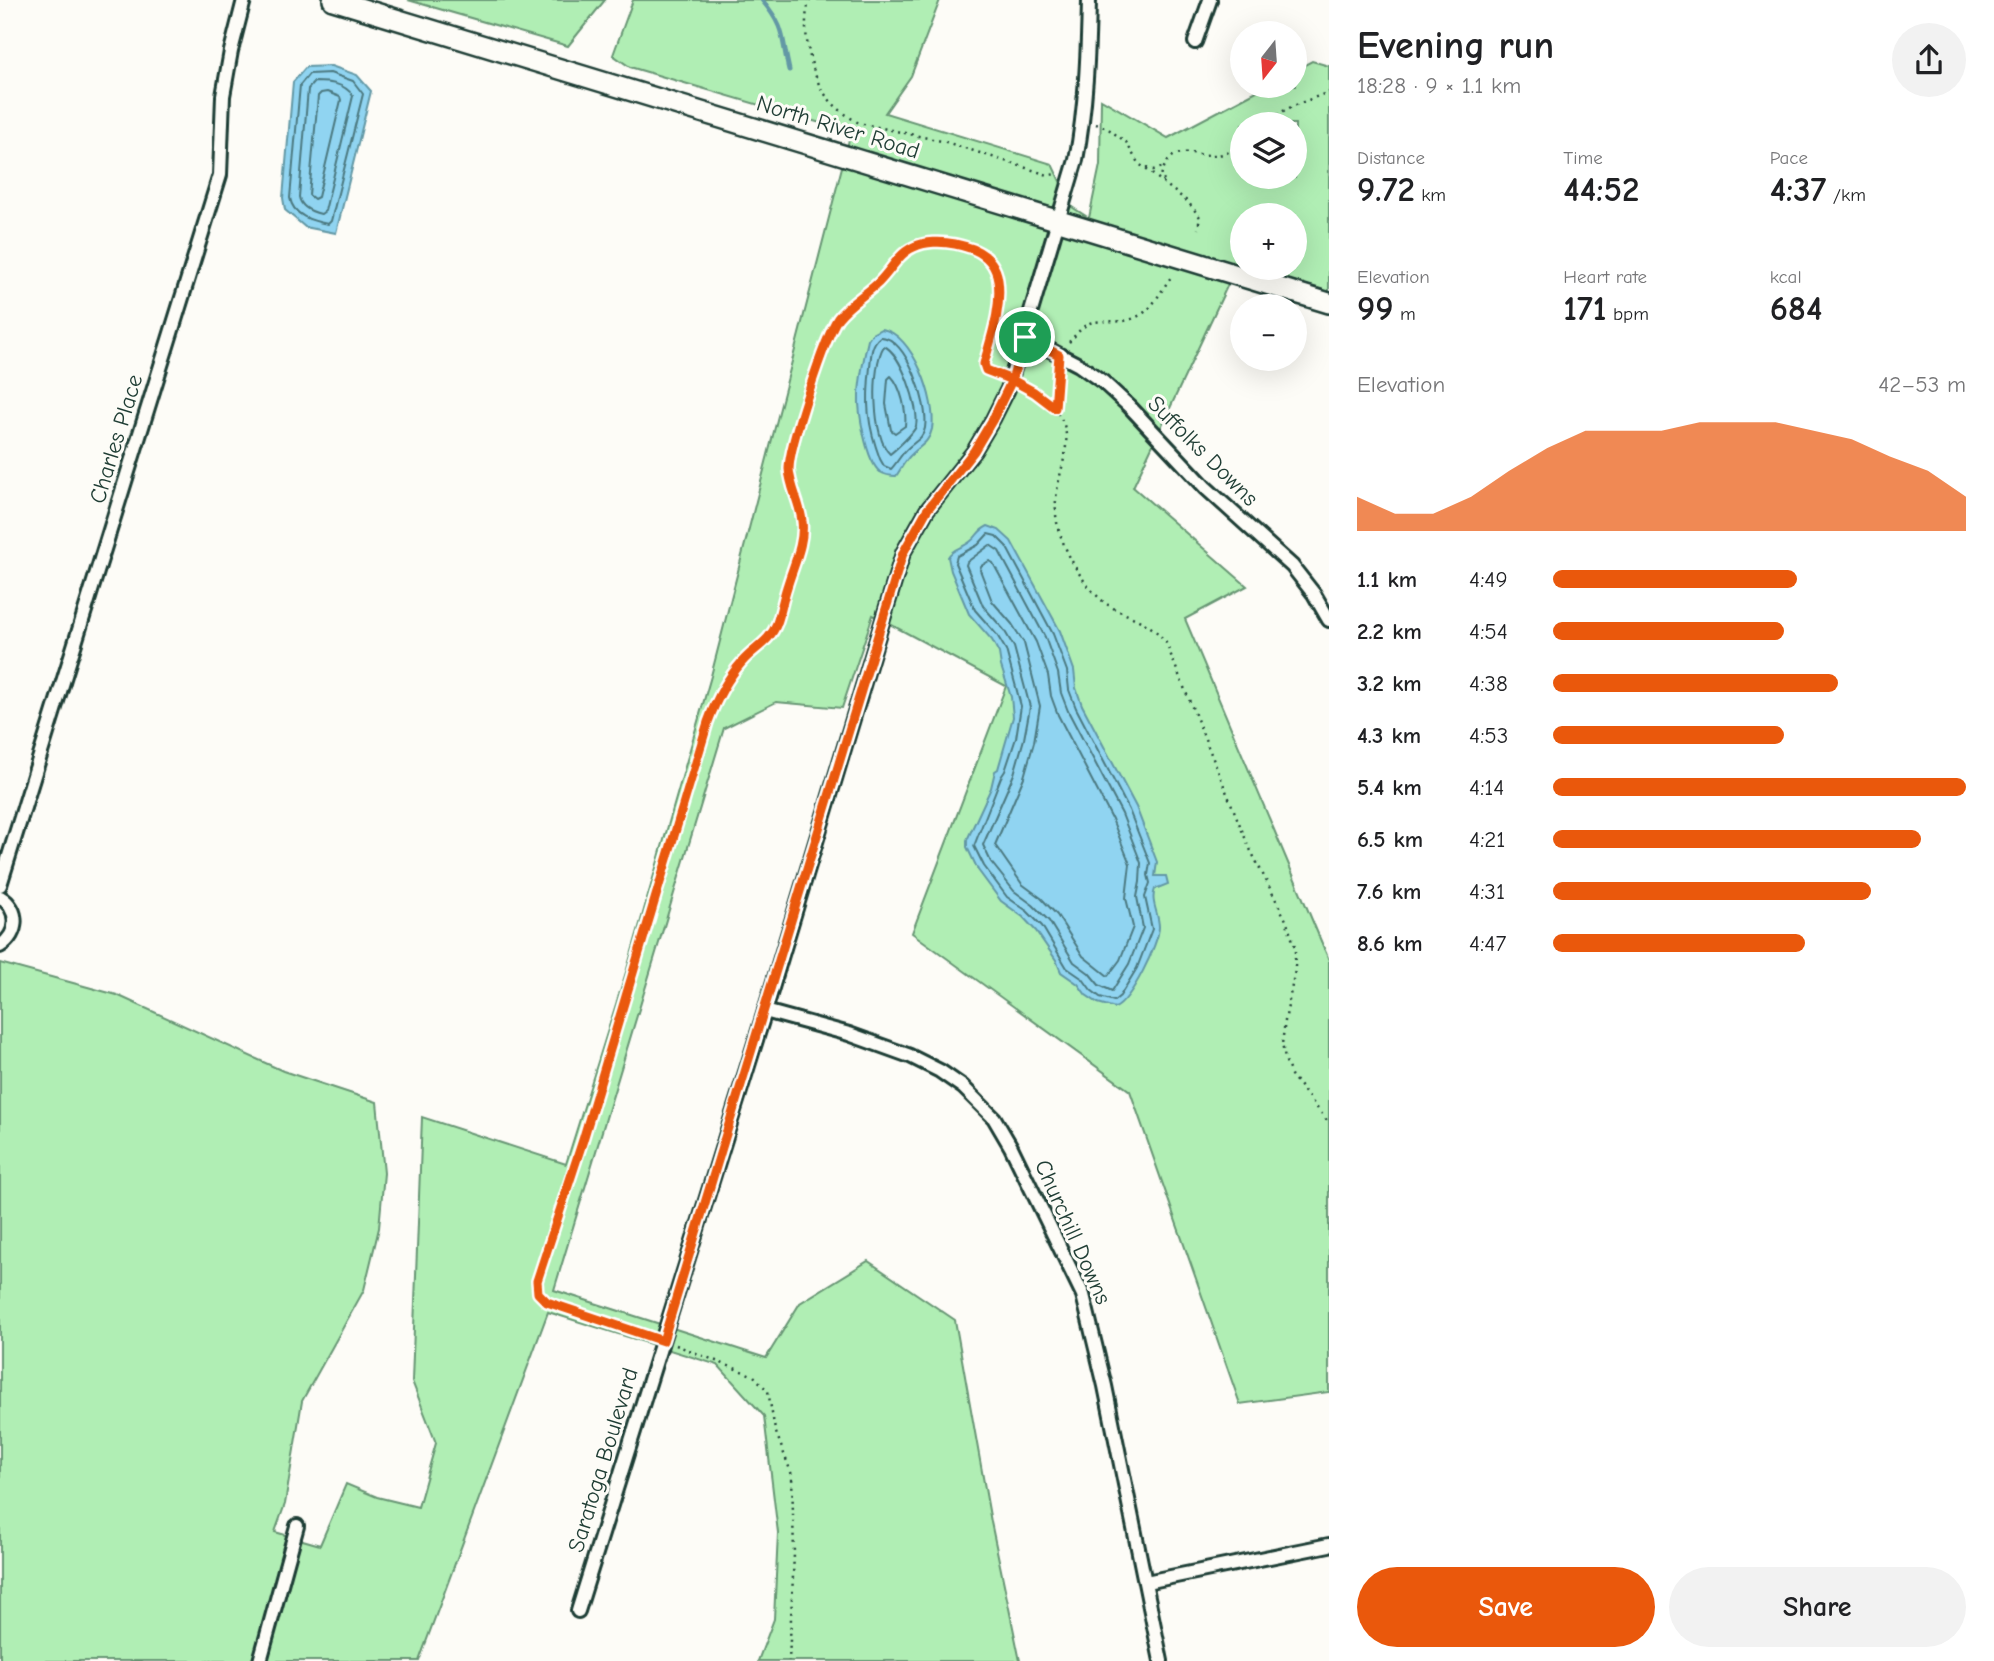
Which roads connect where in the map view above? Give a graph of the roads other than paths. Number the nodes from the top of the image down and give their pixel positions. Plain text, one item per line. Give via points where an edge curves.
1 (244, 0) edge
2 (333, 0) edge
3 (1089, 0) edge
4 (1210, 0) edge
5 (1195, 42) dead end
6 (1058, 220) junction
7 (1329, 303) edge
8 (1025, 337) junction
9 (1329, 620) edge
10 (0, 885) edge
11 (0, 897) edge
12 (0, 946) edge
13 (765, 1011) junction
14 (297, 1526) dead end
15 (1329, 1545) edge
16 (1146, 1582) junction
17 (578, 1611) dead end
18 (260, 1661) edge
19 (1161, 1661) edge

1 - 10 street, Charles Place via 223,96 220,175
2 - 6 street, North River Road
3 - 6 street, Saratoga Boulevard via 1083,120
4 - 5 street
6 - 7 street, North River Road
6 - 8 street, Saratoga Boulevard
8 - 9 street, Suffolks Downs via 1103,382 1130,407 1206,488 1292,566
8 - 13 street, Saratoga Boulevard via 1012,380 993,419 927,510 903,553
11 - 12 street via 11,907 15,926
13 - 16 street, Churchill Downs via 910,1056 956,1082 995,1118 1083,1294
13 - 17 street, Saratoga Boulevard
14 - 18 street
15 - 16 street
16 - 19 street, Churchill Downs

